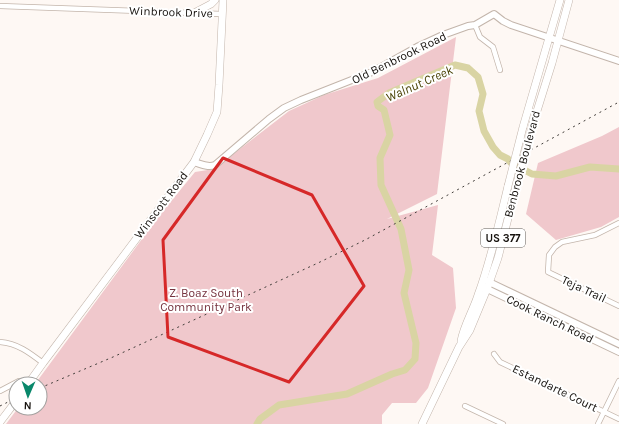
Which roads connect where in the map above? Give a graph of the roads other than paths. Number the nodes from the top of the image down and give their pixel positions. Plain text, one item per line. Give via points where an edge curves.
1 (215, 0) edge
2 (223, 0) edge
3 (560, 0) edge
4 (569, 0) edge
5 (0, 6) edge
6 (194, 13) junction
7 (222, 14) junction
8 (475, 25) junction
9 (549, 37) junction
10 (558, 40) junction
11 (619, 60) edge
12 (500, 70) dead end
13 (194, 162) junction
14 (512, 187) junction
15 (619, 223) edge
16 (485, 284) junction
17 (619, 306) edge
18 (0, 342) edge
19 (619, 344) edge
20 (619, 352) edge
21 (494, 354) dead end
22 (43, 363) junction
23 (34, 376) edge
24 (619, 381) edge
25 (465, 406) dead end
26 (8, 412) edge
27 (604, 412) junction
28 (619, 419) edge
29 (0, 422) edge
30 (422, 424) edge
31 (503, 424) edge
32 (598, 424) edge

1 - 6 main road
2 - 7 main road, Winscott Road
3 - 9 main road, Benbrook Boulevard / US 377
4 - 10 main road, Benbrook Boulevard / US 377
5 - 6 street, Winbrook Drive
6 - 7 street, Winbrook Drive
7 - 13 main road, Winscott Road via 217,112
8 - 9 street, Old Benbrook Road via 494,14 511,25
8 - 12 street via 480,37 493,47
8 - 13 street, Old Benbrook Road via 443,35 372,72 284,108 210,167
9 - 10 street
9 - 14 main road, Benbrook Boulevard / US 377, bridge via 523,127
10 - 11 street
10 - 14 main road, Benbrook Boulevard / US 377, bridge
13 - 22 main road, Winscott Road
14 - 16 main road, Benbrook Boulevard / US 377 via 498,258
15 - 17 street, Teja Trail via 595,235 562,242 549,255 548,272
16 - 19 street, Cook Ranch Road
16 - 20 street, Cook Ranch Road
16 - 30 main road, Benbrook Boulevard / US 377 via 470,330 459,347
18 - 22 street via 14,344
21 - 27 street, Estandarte Court via 500,362
22 - 23 main road, Winscott Road
24 - 27 street
25 - 31 street
26 - 29 main road
27 - 28 street, Estandarte Court
27 - 32 street

